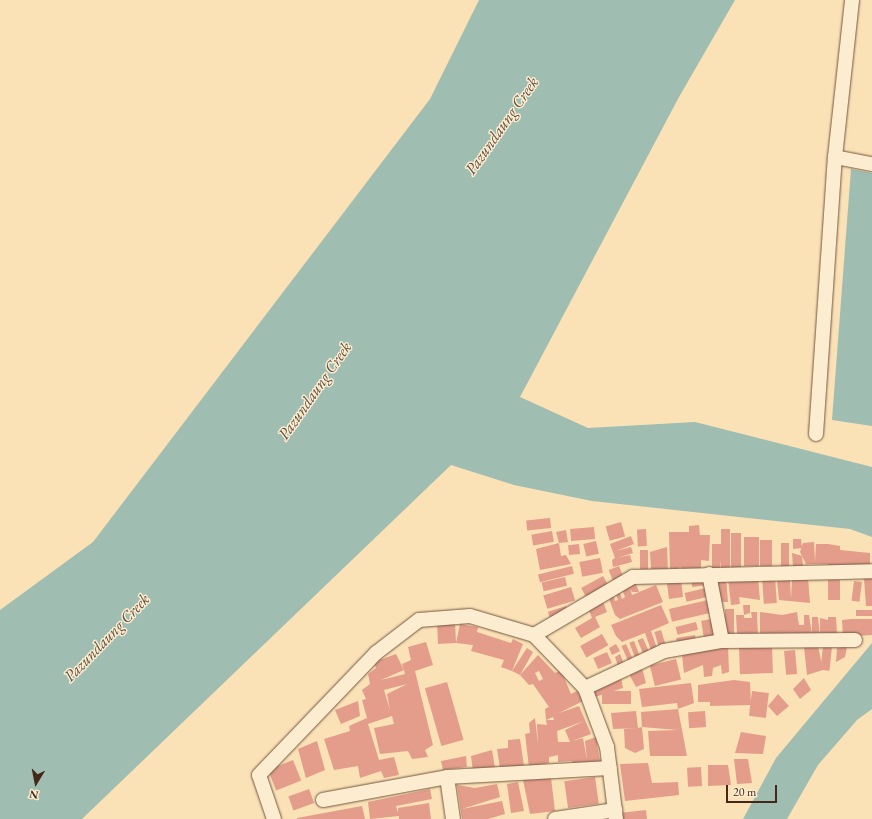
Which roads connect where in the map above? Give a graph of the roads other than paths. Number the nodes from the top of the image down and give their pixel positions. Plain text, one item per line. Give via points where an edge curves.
1 (852, 0) edge
2 (835, 157) junction
3 (872, 164) edge
4 (816, 434) dead end
5 (872, 571) edge
6 (709, 574) junction
7 (534, 636) junction
8 (855, 640) dead end
9 (722, 641) junction
10 (585, 688) junction
11 (610, 768) junction
12 (446, 777) junction
13 (323, 800) dead end
14 (615, 814) edge
15 (274, 819) edge
16 (453, 819) edge
17 (555, 819) edge

1 - 2 street
2 - 3 street
2 - 4 street
5 - 6 street
6 - 7 street via 633,576
6 - 9 street
7 - 10 street
7 - 15 street via 470,616 419,620 376,653 259,775
8 - 9 street
9 - 10 street via 664,651
10 - 11 street via 607,746
11 - 12 street
11 - 14 street
12 - 13 street
12 - 16 street
14 - 17 street

